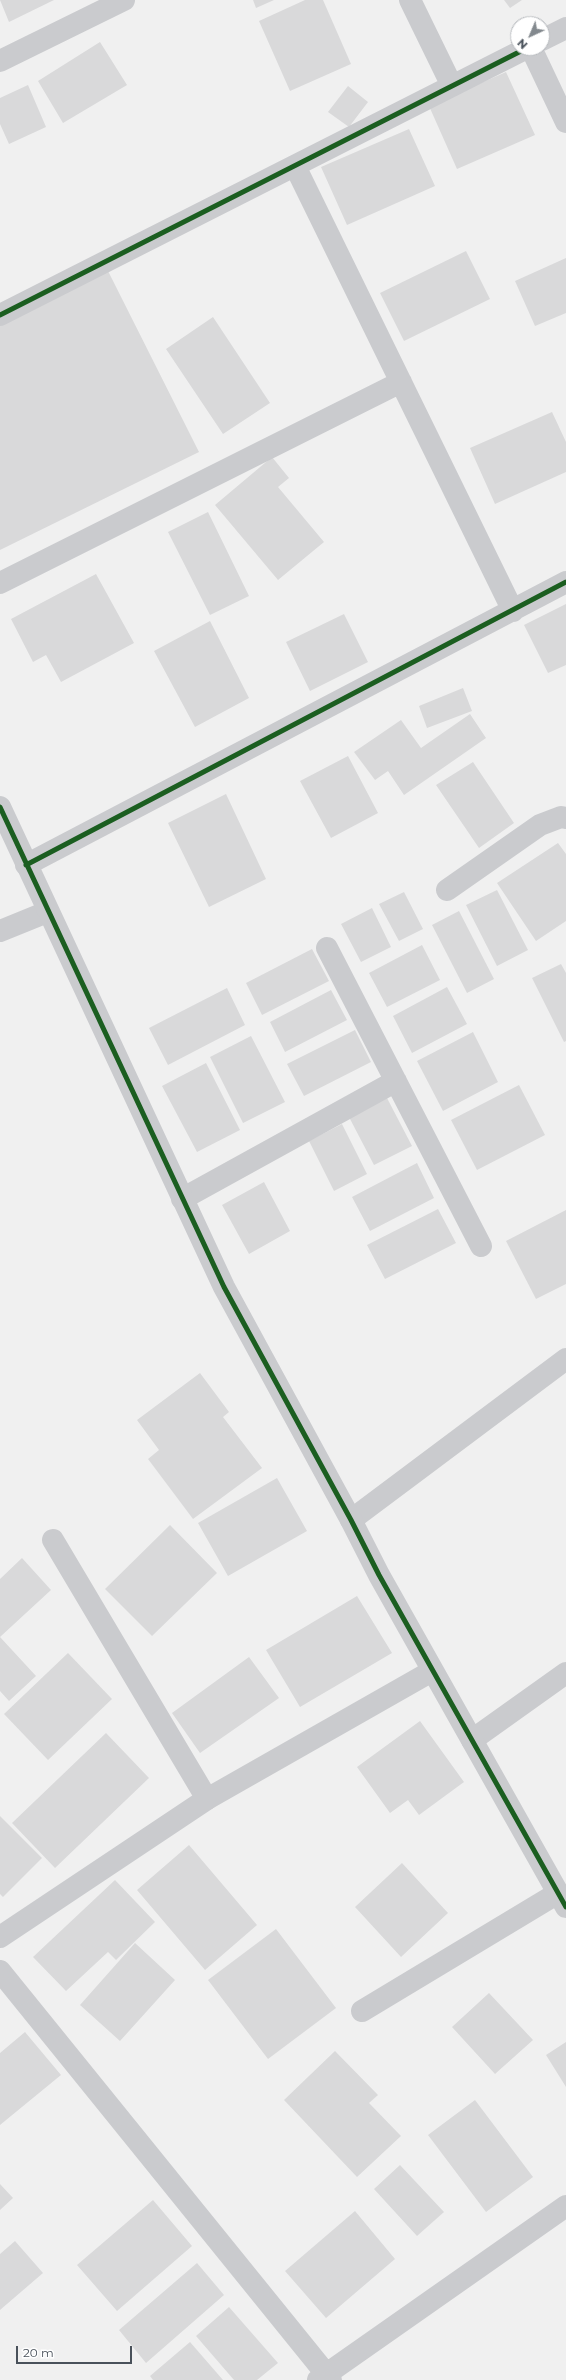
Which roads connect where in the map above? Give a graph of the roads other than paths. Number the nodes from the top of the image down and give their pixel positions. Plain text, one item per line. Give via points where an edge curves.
1 (124, 0) edge
2 (410, 0) edge
3 (566, 28) edge
4 (550, 36) edge
5 (511, 56) edge
6 (535, 56) edge
7 (0, 61) edge
8 (452, 86) junction
9 (566, 122) edge
10 (295, 166) junction
11 (0, 315) edge
12 (401, 382) junction
13 (566, 582) edge
14 (0, 583) edge
15 (513, 611) junction
16 (0, 807) edge
17 (566, 818) edge
18 (26, 865) junction
19 (447, 890) dead end
20 (47, 912) junction
21 (0, 931) edge
22 (327, 948) dead end
23 (396, 1081) junction
24 (182, 1199) junction
25 (481, 1246) dead end
26 (566, 1358) edge
27 (351, 1520) junction
28 (53, 1540) dead end
29 (432, 1671) junction
30 (566, 1673) edge
31 (472, 1740) junction
32 (207, 1799) junction
33 (562, 1900) edge
34 (0, 1937) edge
35 (0, 1971) edge
36 (362, 2011) dead end
37 (566, 2206) edge
38 (325, 2378) edge

1 - 7 street
2 - 8 street
3 - 4 street
5 - 8 street
6 - 9 street
8 - 10 street
10 - 11 street
10 - 12 street
12 - 14 street
12 - 15 street
13 - 15 street
15 - 18 street
16 - 18 street
17 - 19 street via 561,817 540,825
18 - 20 street
20 - 21 street
20 - 24 street
22 - 23 street
23 - 24 street
23 - 25 street
24 - 27 street via 224,1287
26 - 27 street
27 - 29 street
28 - 32 street
29 - 31 street
29 - 32 street
30 - 31 street
31 - 33 street
32 - 34 street
33 - 36 street
35 - 38 street
37 - 38 street

